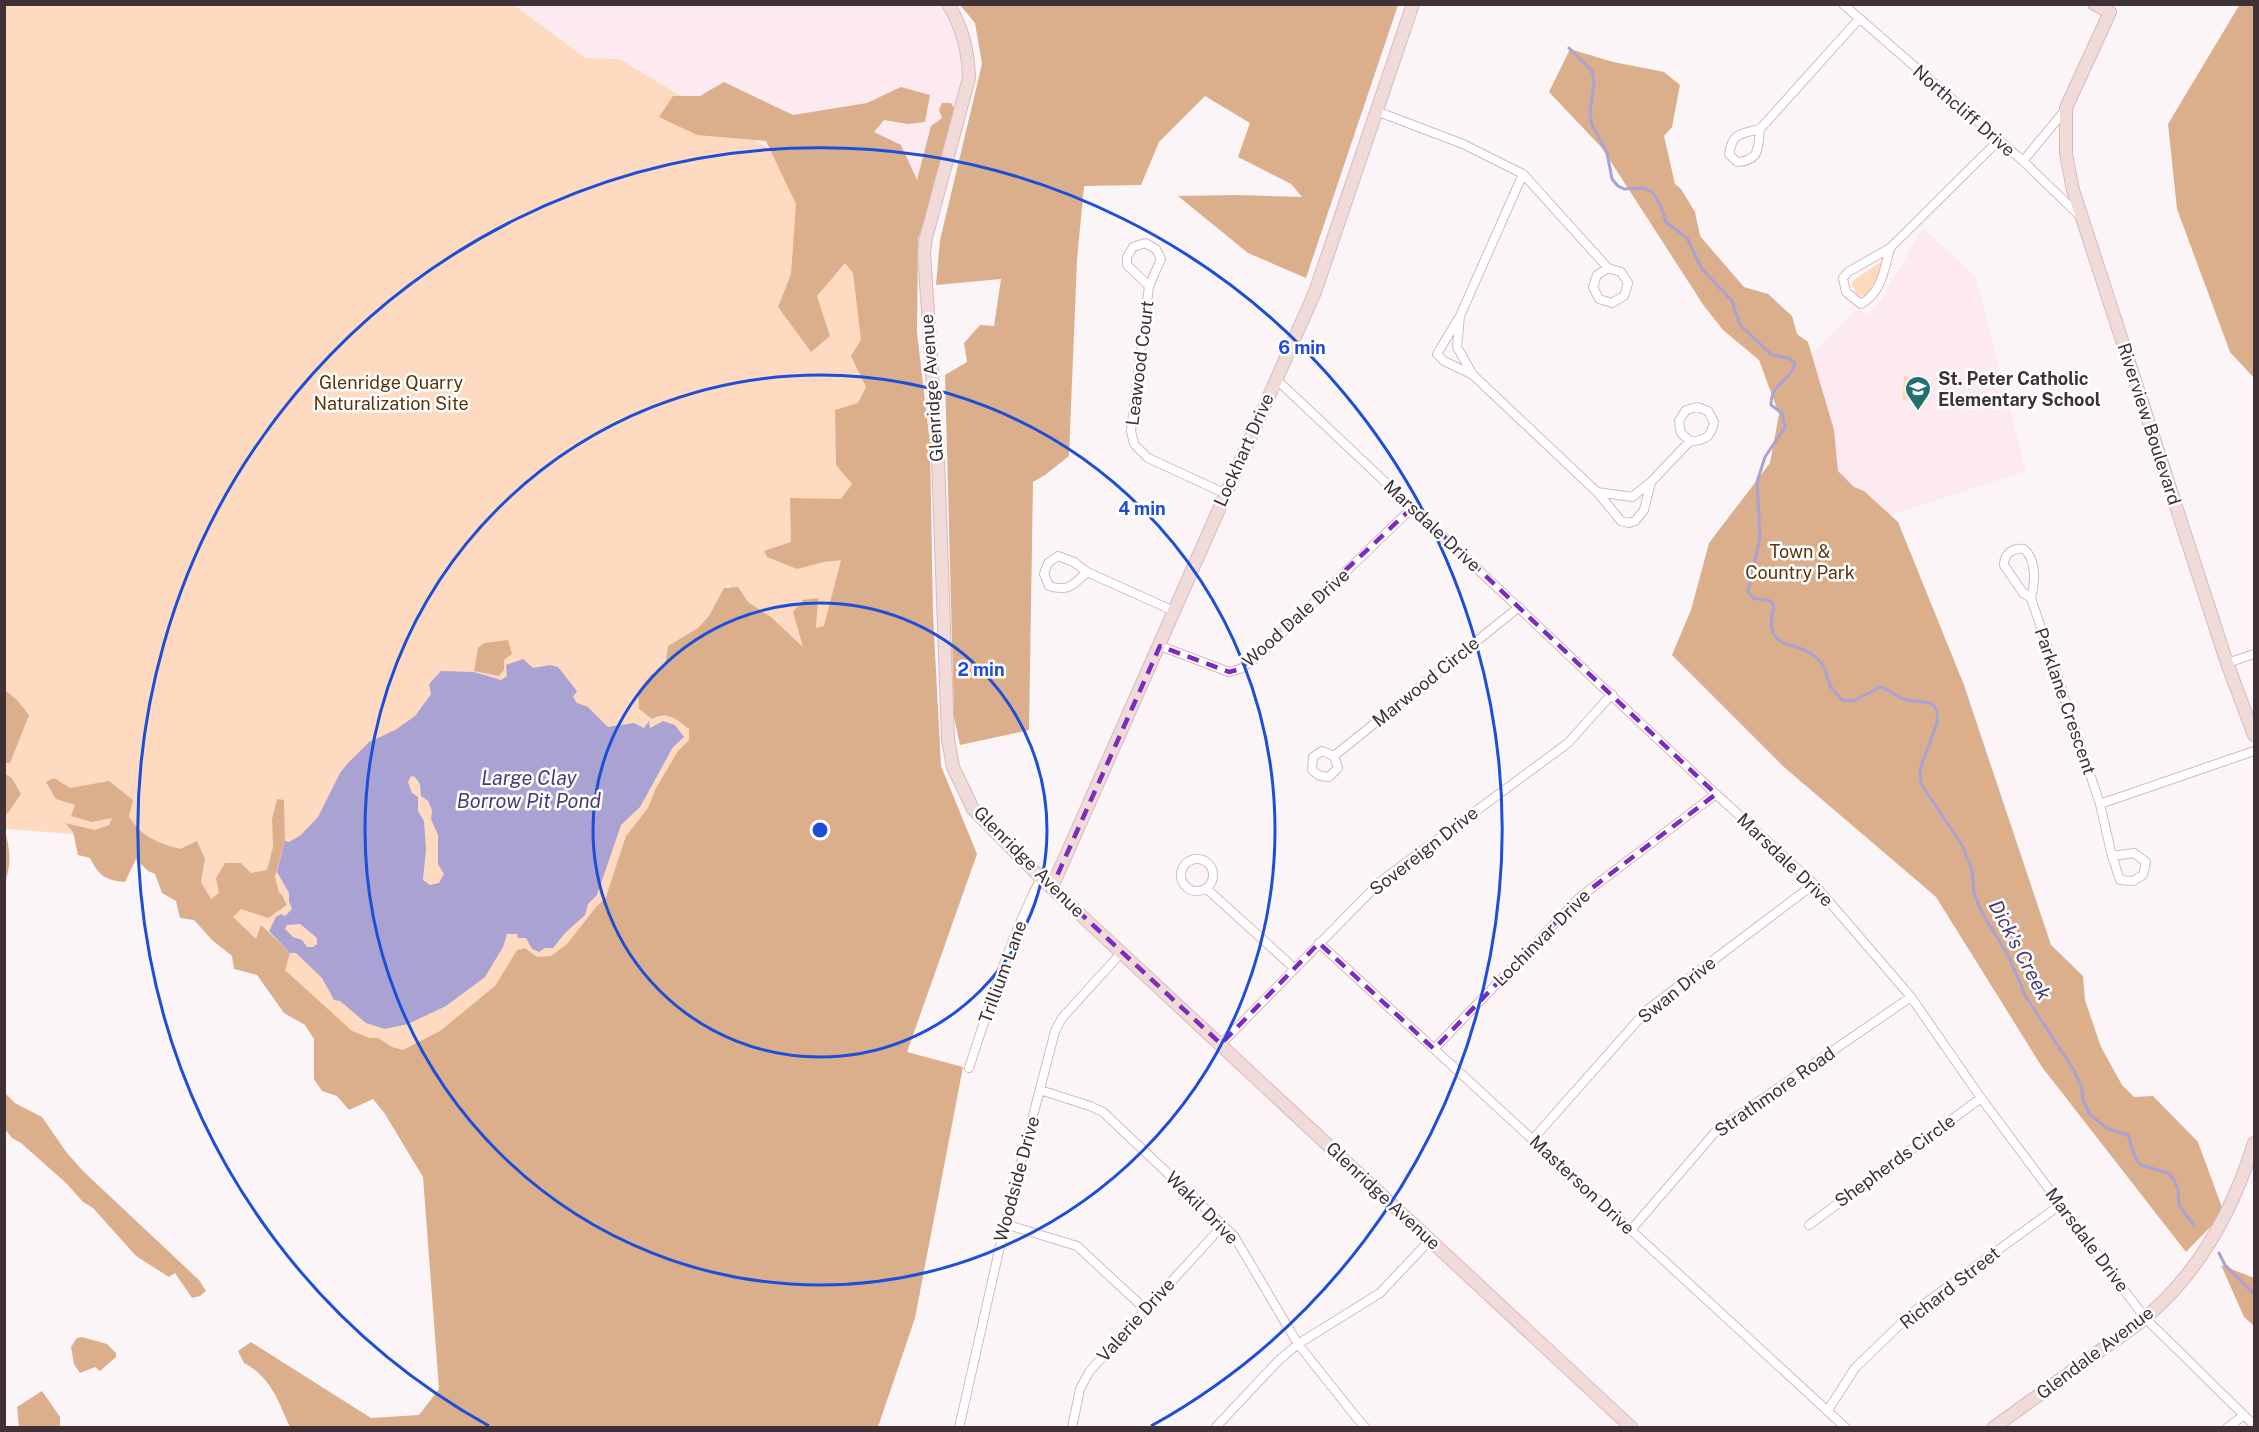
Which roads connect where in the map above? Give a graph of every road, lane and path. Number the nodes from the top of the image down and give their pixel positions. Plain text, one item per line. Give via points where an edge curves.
1 (948, 4) edge
2 (1413, 4) edge
3 (1843, 4) edge
4 (2094, 4) edge
5 (2112, 8) edge
6 (1859, 19) junction
7 (2066, 108) junction
8 (1376, 111) junction
9 (1760, 129) junction
10 (1998, 141) junction
11 (2023, 161) junction
12 (1522, 174) junction
13 (2083, 220) junction
14 (1890, 248) junction
15 (1608, 268) junction
16 (1149, 286) junction
17 (1460, 316) junction
18 (1473, 375) junction
19 (1276, 379) junction
20 (1690, 441) junction
21 (1651, 482) junction
22 (1598, 492) junction
23 (1224, 493) junction
24 (1413, 507) junction
25 (1087, 572) junction
26 (2031, 598) junction
27 (1519, 607) junction
28 (1174, 611) junction
29 (1160, 646) junction
30 (2254, 654) edge
31 (2227, 663) junction
32 (1612, 694) junction
33 (2254, 735) edge
34 (2254, 751) edge
35 (1334, 756) dead end
36 (1716, 794) junction
37 (2100, 804) junction
38 (2112, 856) dead end
39 (1041, 878) junction
40 (1814, 884) junction
41 (1052, 887) junction
42 (1207, 889) junction
43 (1318, 943) junction
44 (1121, 953) junction
45 (1294, 968) junction
46 (1911, 997) junction
47 (1221, 1044) junction
48 (1434, 1049) junction
49 (969, 1068) dead end
50 (1040, 1090) junction
51 (1981, 1098) junction
52 (1533, 1139) junction
53 (2254, 1143) edge
54 (2060, 1205) junction
55 (1005, 1224) junction
56 (1222, 1225) junction
57 (1809, 1225) dead end
58 (1631, 1230) junction
59 (1430, 1240) junction
60 (1145, 1309) junction
61 (2145, 1318) junction
62 (1299, 1344) junction
63 (1828, 1410) junction
64 (2244, 1415) junction
65 (2254, 1425) edge
66 (959, 1428) edge
67 (1072, 1428) edge
68 (1215, 1428) edge
69 (1366, 1428) edge
70 (1632, 1428) edge
71 (1846, 1428) edge
72 (1993, 1428) edge
73 (2227, 1428) edge

1 - 39 main road, Glenridge Avenue via 965,42 969,78 926,238 924,275 938,458 948,739 953,767 973,809
2 - 8 main road, Lockhart Drive
3 - 6 street, Northcliff Drive
4 - 5 main road
5 - 7 main road, Riverview Boulevard
6 - 9 street
6 - 10 street, Northcliff Drive
7 - 11 street, Riverview Boulevard
7 - 13 main road, Riverview Boulevard via 2068,166
8 - 12 street via 1463,144
8 - 19 main road, Lockhart Drive via 1315,292
9 - 9 street via 1731,141 1729,154 1737,162 1753,158
10 - 11 street, Northcliff Drive
10 - 14 street
11 - 13 street, Northcliff Drive
12 - 15 street
12 - 17 street
13 - 31 main road, Riverview Boulevard
14 - 14 street via 1880,285 1861,304 1846,292 1843,278
15 - 15 street via 1621,272 1628,283 1624,296 1612,303 1599,299 1593,287 1597,274
16 - 16 street, Leawood Court via 1128,265 1127,257 1132,247 1145,243 1156,249 1161,259
16 - 23 street, Leawood Court via 1131,431 1134,444 1148,458
17 - 18 street via 1457,347
17 - 18 street via 1437,354
18 - 22 street
19 - 23 main road, Lockhart Drive
19 - 24 street, Marsdale Drive
20 - 20 street via 1681,433 1679,421 1686,410 1697,407 1708,411 1714,422 1711,434 1702,441
20 - 21 street
21 - 22 street via 1632,497
21 - 22 street via 1644,510 1629,523 1621,521
23 - 28 main road, Lockhart Drive
24 - 27 street, Marsdale Drive
24 - 29 street, Wood Dale Drive via 1240,669 1229,672
25 - 25 street via 1062,590 1049,586 1044,574 1048,563 1058,556
25 - 28 street
26 - 26 street, Parklane Crescent via 2023,593 2004,565 2006,555 2014,549 2024,549 2031,558
26 - 37 street, Parklane Crescent
27 - 32 street, Marsdale Drive
27 - 35 street, Marwood Circle
28 - 29 main road, Lockhart Drive
29 - 41 main road, Lockhart Drive
30 - 31 street
31 - 33 main road, Riverview Boulevard
32 - 36 street, Marsdale Drive
32 - 43 street, Sovereign Drive via 1568,743 1381,881
34 - 37 street
36 - 40 street, Marsdale Drive
36 - 48 street, Lochinvar Drive via 1580,897
37 - 38 street, Parklane Crescent
39 - 41 main road, Glenridge Avenue
39 - 49 street, Trillium Lane via 1003,967
40 - 46 street, Marsdale Drive
40 - 52 street, Swan Drive via 1647,1010
41 - 44 main road, Glenridge Avenue
42 - 42 street via 1214,878 1211,865 1200,858 1187,861 1180,872 1183,885 1194,892
42 - 45 street
43 - 45 street, Sovereign Drive
43 - 48 street, Masterson Drive
44 - 47 main road, Glenridge Avenue
44 - 50 street, Woodside Drive via 1062,1018
45 - 47 street, Sovereign Drive
46 - 51 street, Marsdale Drive
46 - 58 street, Strathmore Road via 1717,1130
47 - 59 main road, Glenridge Avenue
48 - 52 street, Masterson Drive
50 - 55 street, Woodside Drive
50 - 56 street, Wakil Drive via 1103,1112
51 - 54 street, Marsdale Drive
51 - 57 street, Shepherds Circle
52 - 58 street, Masterson Drive
53 - 61 main road, Glendale Avenue via 2229,1210 2209,1245
54 - 61 street, Marsdale Drive
54 - 63 street, Richard Street via 1913,1312 1855,1368
55 - 60 street via 1077,1246
55 - 66 street, Woodside Drive
56 - 60 street, Valerie Drive
56 - 62 street, Wakil Drive via 1234,1236
58 - 63 street, Masterson Drive
59 - 62 street via 1380,1293
59 - 70 main road, Glenridge Avenue
60 - 67 street, Valerie Drive via 1089,1371 1080,1389
61 - 64 street, Marsdale Drive
61 - 72 main road, Glendale Avenue
62 - 68 street
62 - 69 street, Wakil Drive
63 - 71 street, Masterson Drive
64 - 65 street, Marsdale Drive
64 - 73 street

